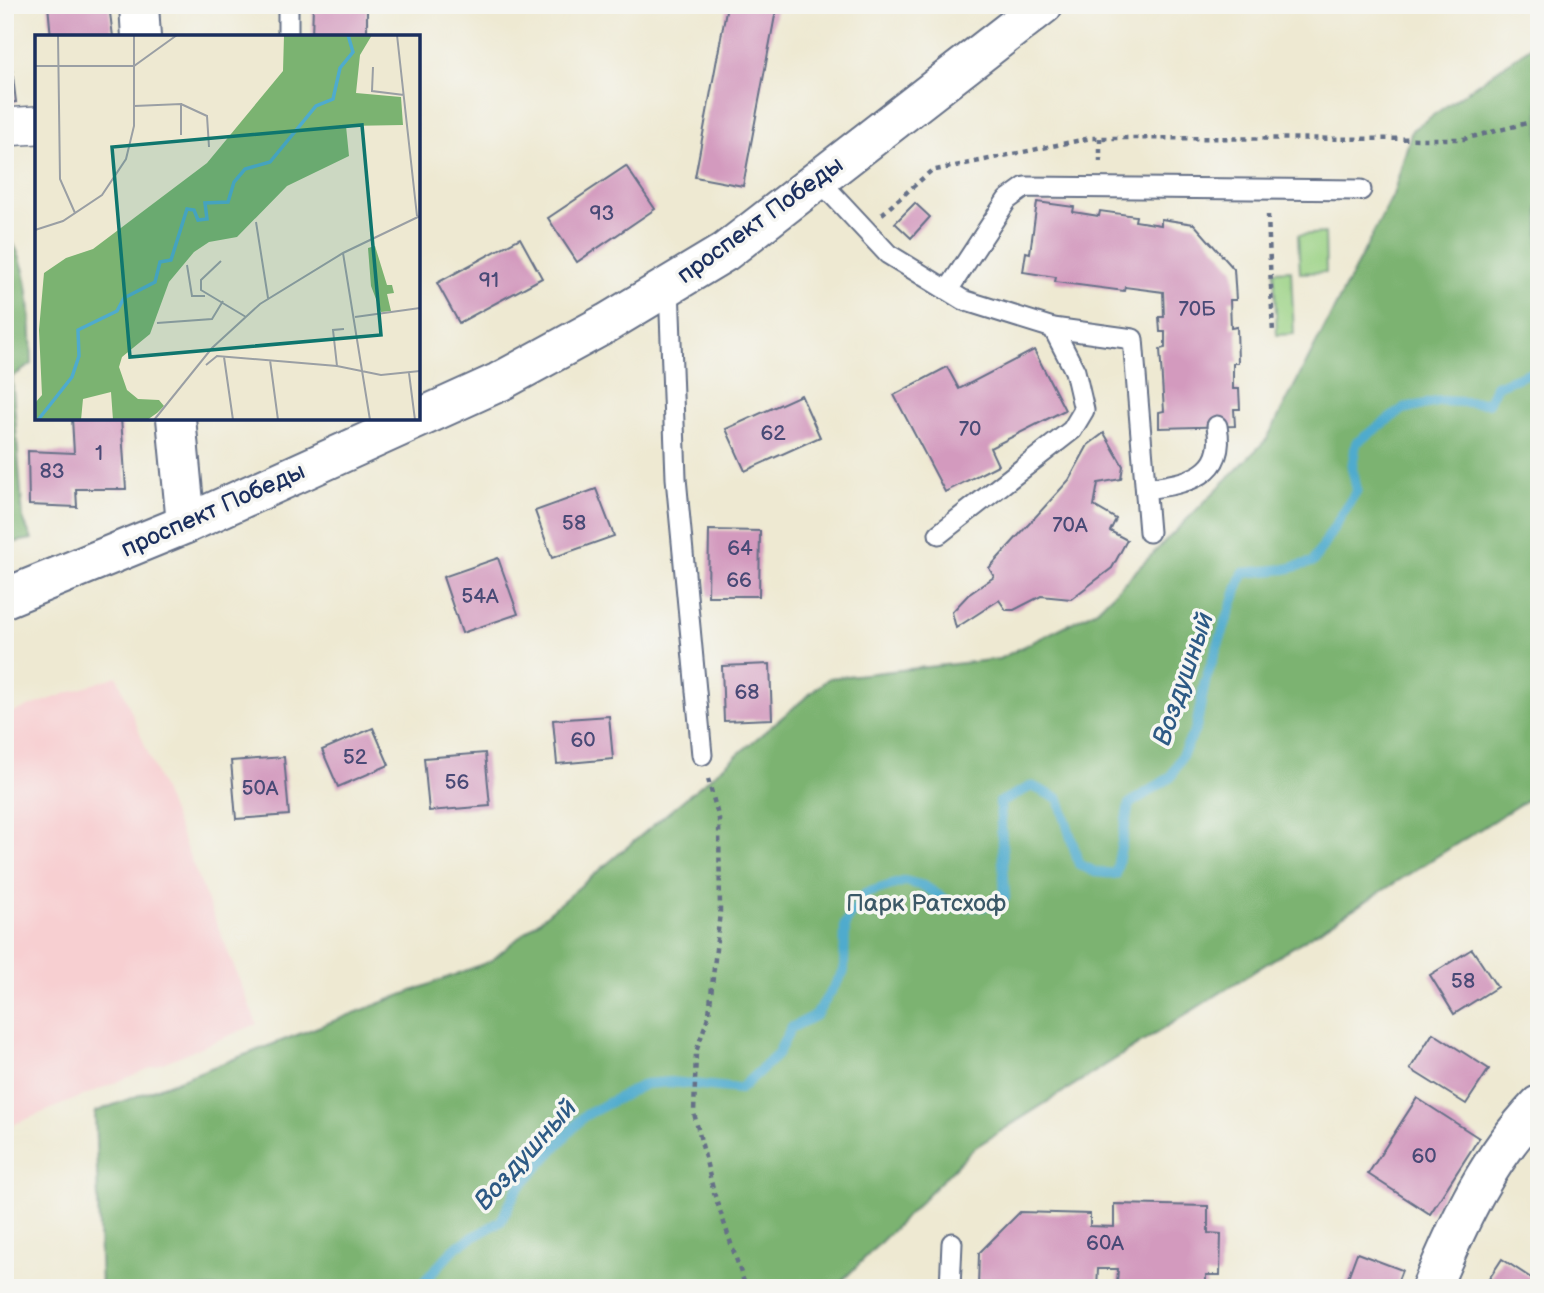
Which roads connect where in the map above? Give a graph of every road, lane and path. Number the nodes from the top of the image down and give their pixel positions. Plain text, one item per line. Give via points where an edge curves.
1 (139, 5) edge
2 (288, 5) edge
3 (994, 5) edge
4 (1043, 5) edge
5 (142, 35) edge
6 (288, 35) edge
7 (988, 49) junction
8 (1539, 120) edge
9 (35, 125) edge
10 (5, 127) edge
11 (817, 179) junction
12 (1268, 189) junction
13 (1361, 190) dead end
14 (864, 230) junction
15 (668, 286) junction
16 (947, 290) junction
17 (1053, 328) junction
18 (1273, 334) dead end
19 (420, 418) edge
20 (176, 420) edge
21 (415, 420) edge
22 (1217, 426) dead end
23 (1146, 489) junction
24 (186, 524) junction
25 (1149, 532) dead end
26 (939, 534) dead end
27 (5, 598) edge
28 (702, 755) joint
29 (1539, 1105) edge
30 (952, 1243) dead end
31 (746, 1288) edge
32 (950, 1288) edge
33 (1431, 1288) edge

1 - 5 main road
2 - 6 lane
3 - 7 main road
4 - 7 main road, проспект Победы
7 - 11 main road, проспект Победы
8 - 14 path via 1464,139 1091,138 931,171
9 - 10 street
11 - 14 lane
11 - 15 main road, проспект Победы via 725,252
12 - 13 lane
12 - 16 lane via 1025,187 1007,200
12 - 18 path
14 - 16 lane via 888,254
15 - 19 main road, проспект Победы via 499,382
15 - 28 lane via 676,478
16 - 17 lane via 964,300
17 - 23 lane via 1133,339
17 - 26 lane via 1075,371 1084,410 1072,430
20 - 24 main road
21 - 24 main road, проспект Победы
22 - 23 lane via 1214,460 1198,477
23 - 25 lane
24 - 27 main road, проспект Победы
28 - 31 path via 719,819 720,912 709,1014 696,1052 694,1113 713,1193
29 - 33 main road via 1517,1129 1463,1211
30 - 32 lane

